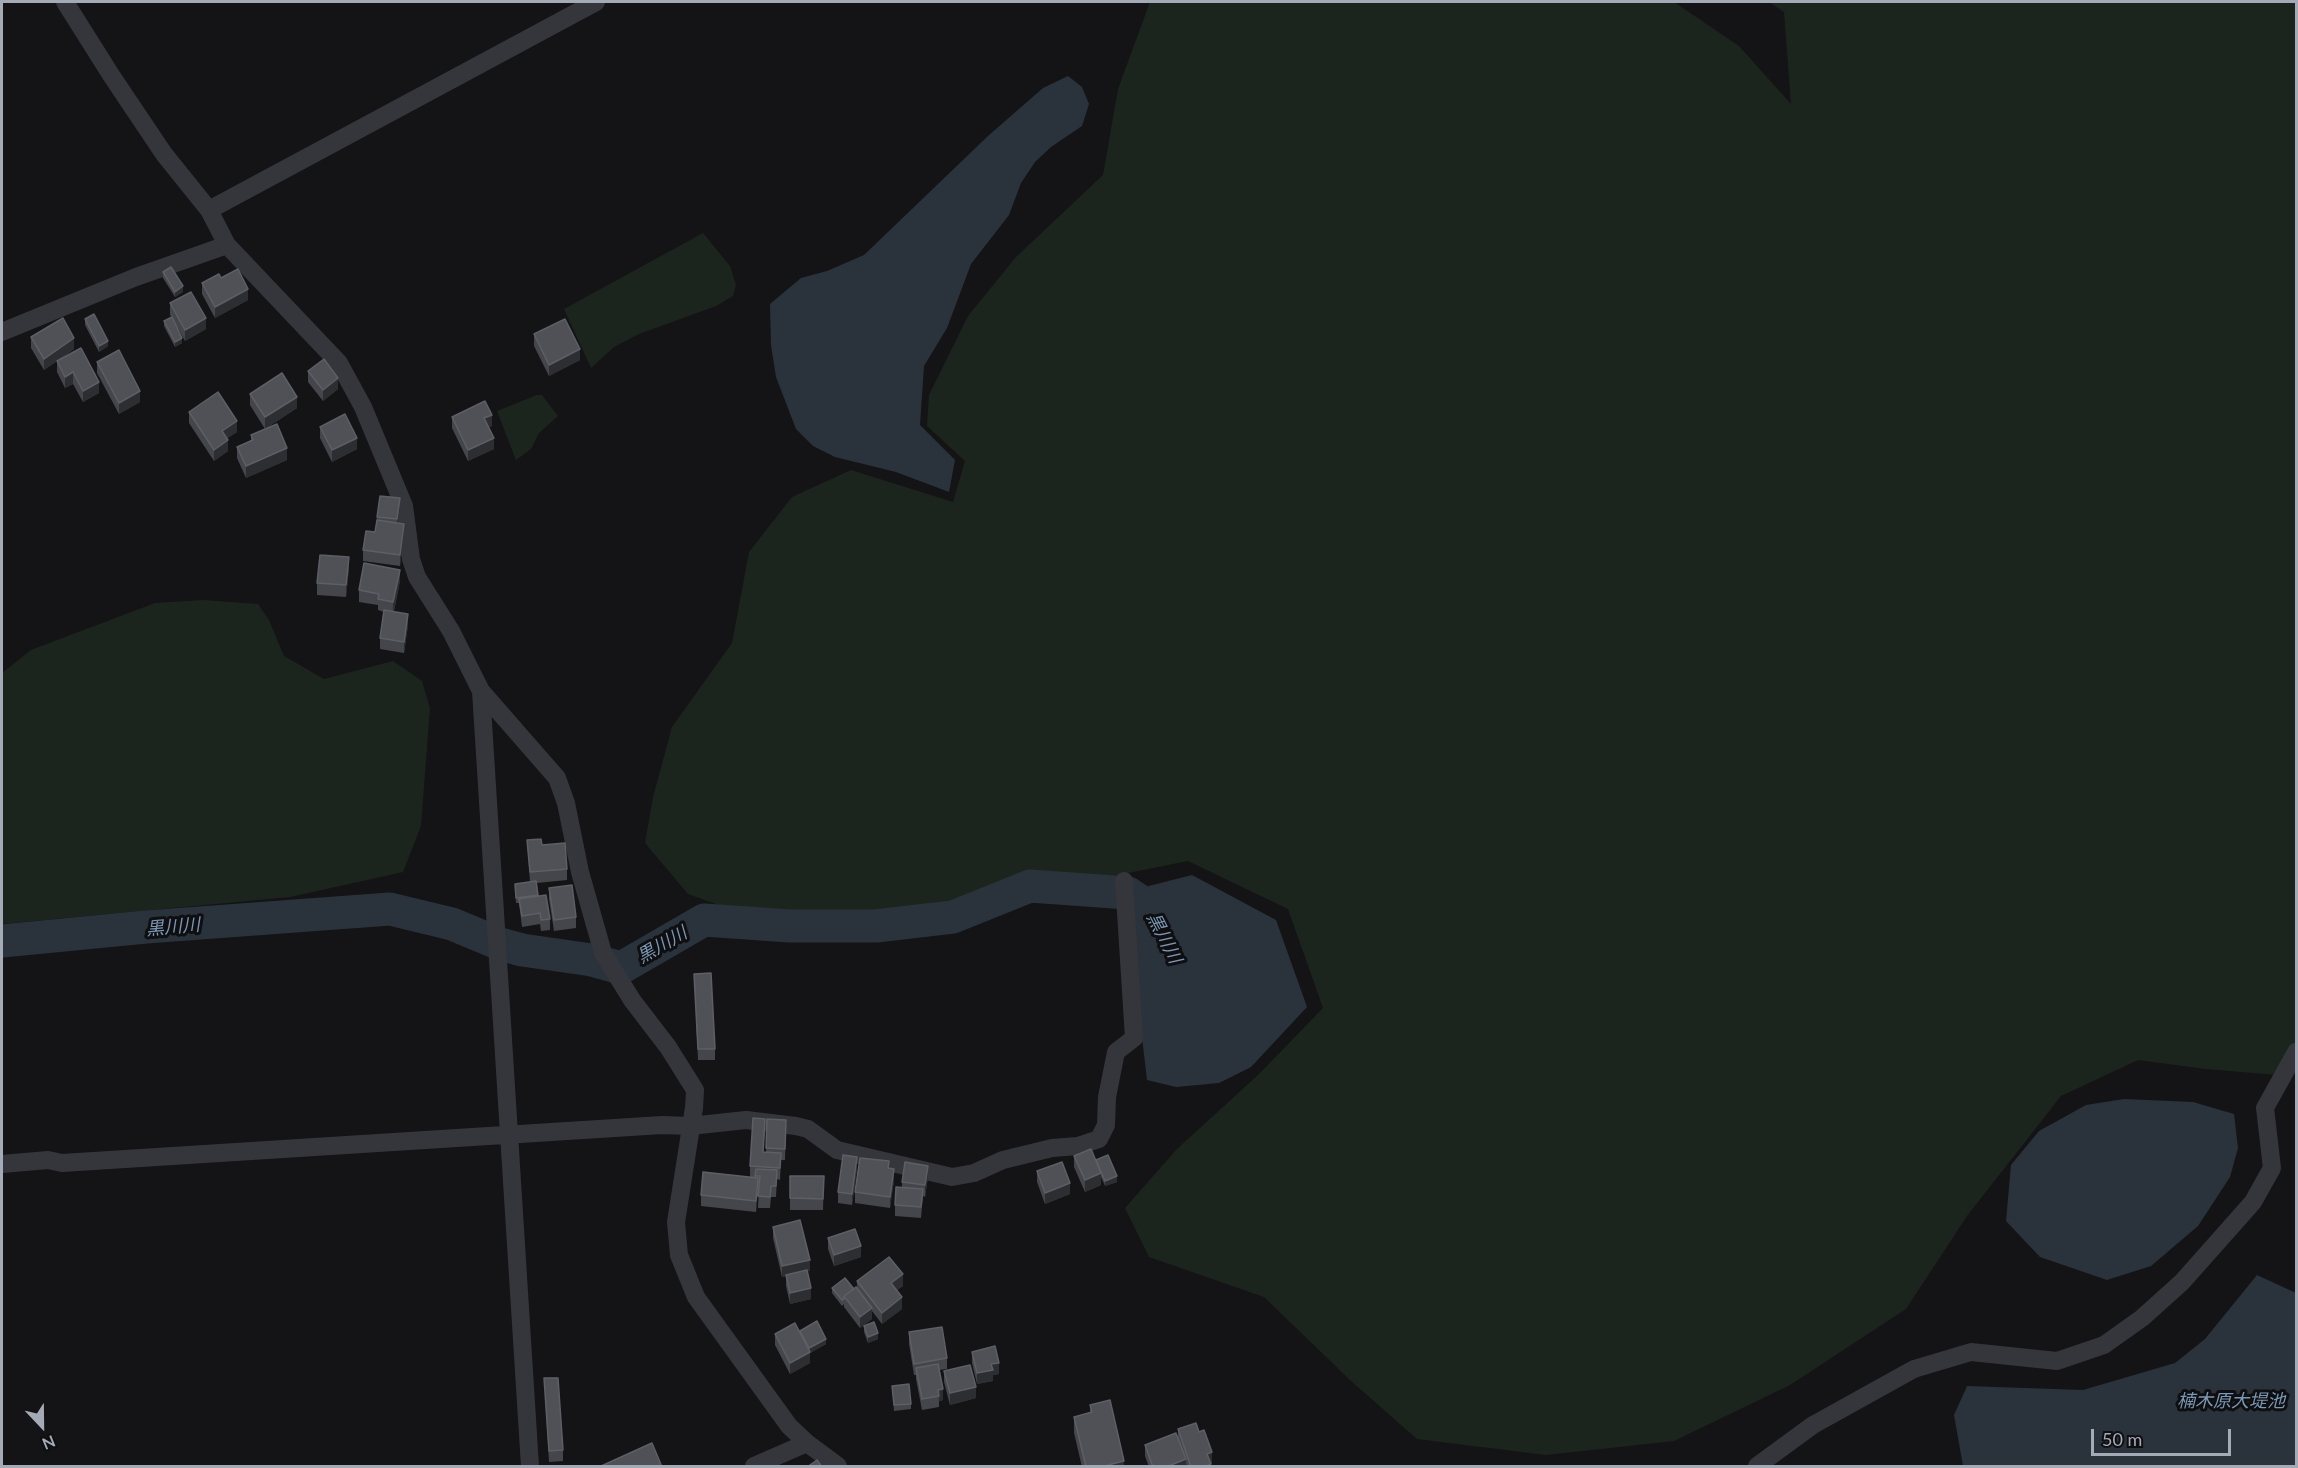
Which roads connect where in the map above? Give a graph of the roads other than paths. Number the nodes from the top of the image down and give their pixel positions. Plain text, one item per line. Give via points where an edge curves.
1 (65, 2) edge
2 (596, 2) edge
3 (209, 210) junction
4 (227, 245) junction
5 (2, 332) edge
6 (481, 691) junction
7 (1124, 881) dead end
8 (2296, 1052) edge
9 (690, 1126) junction
10 (509, 1135) junction
11 (2, 1164) edge
12 (807, 1443) junction
13 (530, 1467) edge
14 (754, 1467) edge
15 (838, 1467) edge
16 (1757, 1467) edge

1 - 3 street via 164,154
2 - 3 street
3 - 4 street
4 - 5 street
4 - 6 street via 339,363 354,389 404,506 417,578 452,631
6 - 9 street via 557,778 603,953 695,1090
6 - 10 street
7 - 9 street via 1134,1038 1116,1052 1106,1125 1099,1139 1003,1160 974,1173 952,1177 837,1150 796,1126 746,1120
8 - 16 street via 2265,1108 2272,1168 2253,1202 2182,1282 2142,1318 2104,1345 2057,1361 1971,1352 1914,1369 1813,1425
9 - 10 street
9 - 12 street via 675,1222 679,1255 696,1297 789,1426
10 - 11 street
10 - 13 street
12 - 14 street
12 - 15 street

